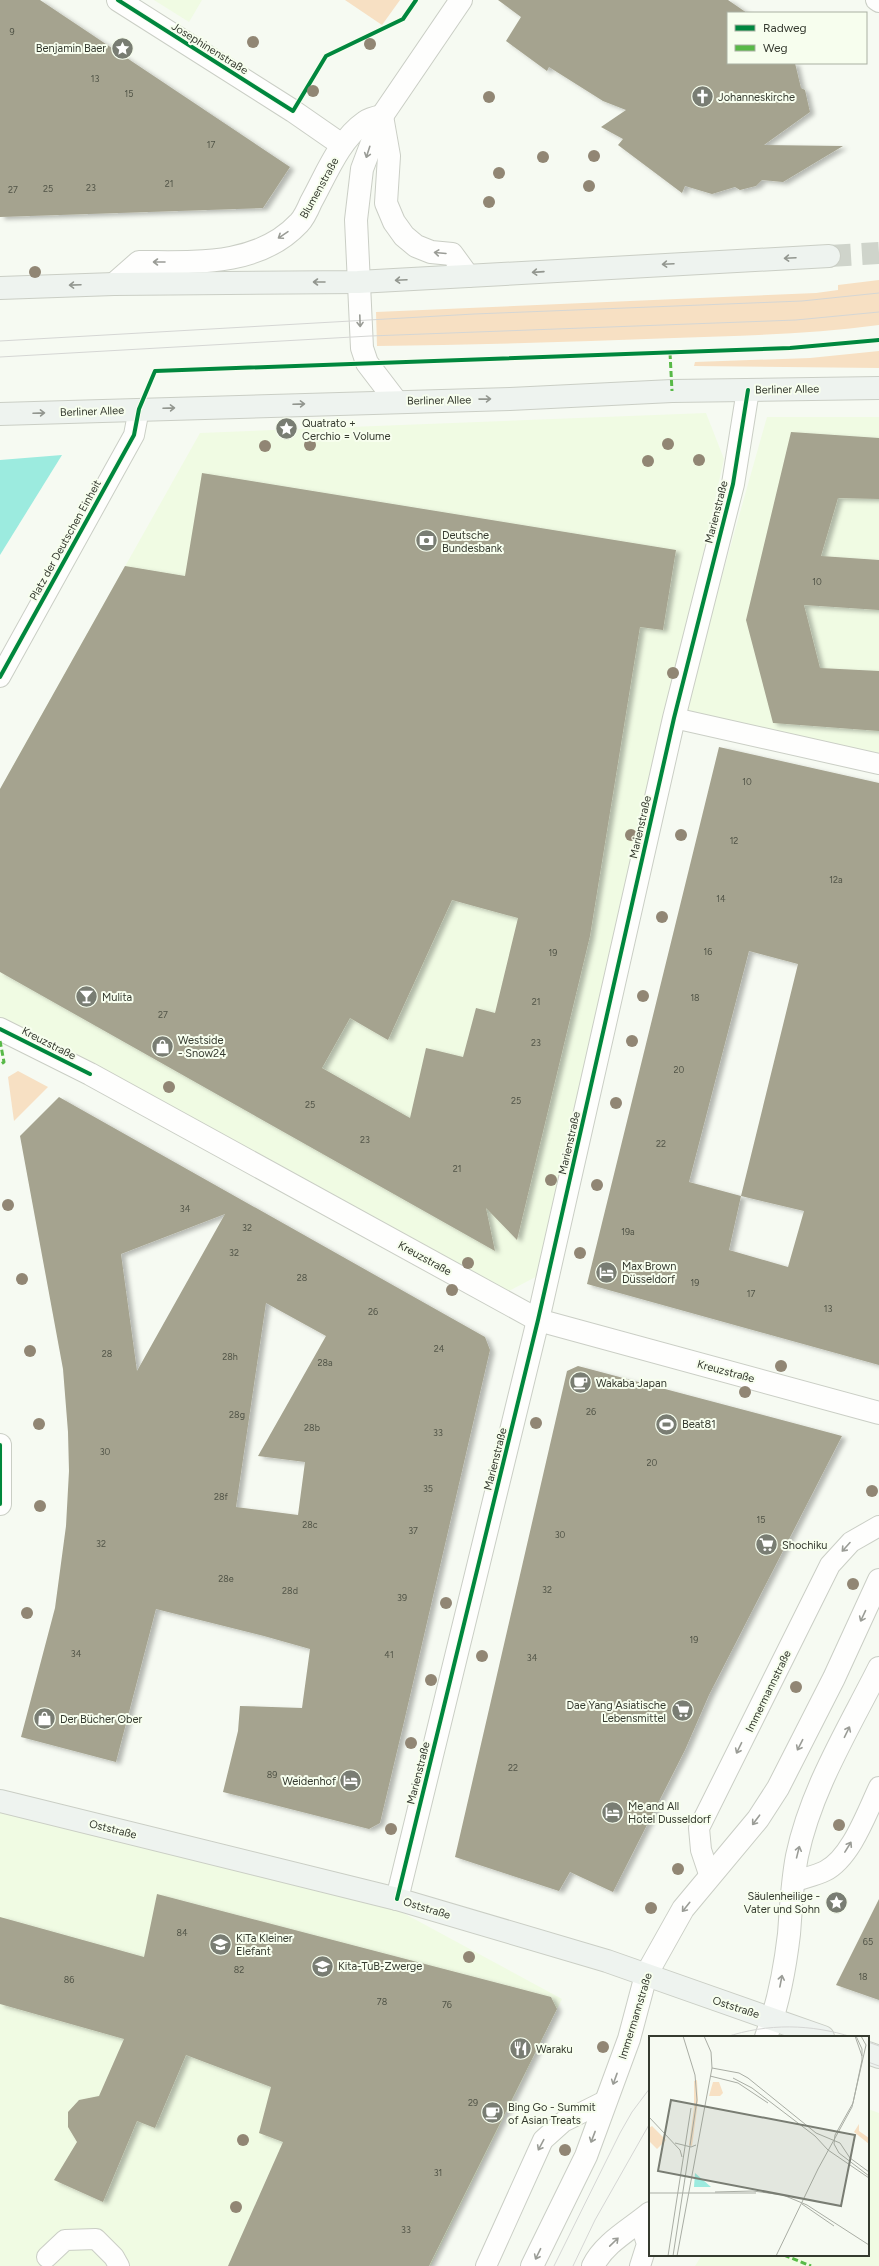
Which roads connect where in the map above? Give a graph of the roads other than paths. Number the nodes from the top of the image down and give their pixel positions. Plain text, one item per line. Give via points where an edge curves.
1 (118, 0) edge
2 (461, 0) edge
3 (876, 0) edge
4 (879, 2) edge
5 (382, 116) junction
6 (342, 146) junction
7 (829, 256) tunnel mouth
8 (468, 276) junction
9 (358, 282) junction
10 (114, 284) junction
11 (0, 288) edge
12 (879, 388) edge
13 (748, 390) junction
14 (396, 401) junction
15 (139, 409) junction
16 (0, 414) edge
17 (0, 677) edge
18 (674, 718) junction
19 (879, 764) edge
20 (0, 1029) edge
21 (538, 1320) junction
22 (879, 1413) edge
23 (0, 1445) edge
24 (0, 1504) edge
25 (879, 1526) edge
26 (879, 1580) edge
27 (879, 1668) edge
28 (879, 1787) edge
29 (0, 1801) edge
30 (710, 1877) junction
31 (793, 1882) junction
32 (397, 1899) junction
33 (646, 1975) junction
34 (769, 2028) edge
35 (817, 2036) edge
36 (869, 2053) edge
37 (879, 2057) edge
38 (607, 2100) junction
39 (645, 2217) edge
40 (47, 2257) dead end
41 (119, 2266) edge
42 (486, 2266) edge
43 (532, 2266) edge
44 (593, 2266) edge
45 (640, 2266) edge

1 - 6 street, Josephinenstraße via 293,111
2 - 5 street
3 - 4 lane
5 - 6 street, Blumenstraße via 366,121
8 -> 5 street via 452,254 432,252 416,246 404,236 394,222 386,203 389,156
5 -> 9 street via 362,169 359,189 356,220
6 -> 10 street, Blumenstraße via 300,222 274,242 249,254 229,259 202,262 138,262
7 -> 8 main road
8 -> 9 main road
9 -> 10 main road
9 -> 14 street via 362,348 367,363
10 -> 11 main road
12 - 13 main road, Berliner Allee
14 -> 13 main road, Berliner Allee
13 - 18 street, Marienstraße via 733,484
15 -> 14 main road, Berliner Allee
16 -> 15 main road, Berliner Allee
15 - 17 lane, Platz der Deutschen Einheit via 134,435
18 - 19 lane
18 - 21 street, Marienstraße
20 - 21 street, Kreuzstraße via 90,1074
21 - 22 street, Kreuzstraße
21 - 32 street, Marienstraße
23 - 24 street
25 -> 30 lane, Immermannstraße via 851,1542 830,1566 699,1828 701,1850
26 -> 30 street, Immermannstraße via 834,1678 778,1788 758,1819
31 -> 27 street via 797,1855 817,1793
31 -> 28 lane via 826,1870 839,1859 848,1849
29 - 32 main road, Oststraße
30 -> 33 street, Immermannstraße via 683,1909
34 -> 31 street via 788,1936
32 - 33 main road, Oststraße via 607,1961
33 - 34 main road, Oststraße
33 -> 38 street, Immermannstraße via 629,2039
34 - 35 main road, Oststraße
36 - 37 main road
38 -> 42 lane via 563,2122 543,2140
38 -> 43 street, Immermannstraße via 586,2156
44 -> 39 street via 621,2235
39 - 45 lane via 647,2244
40 - 41 lane via 65,2240 96,2239 114,2257

